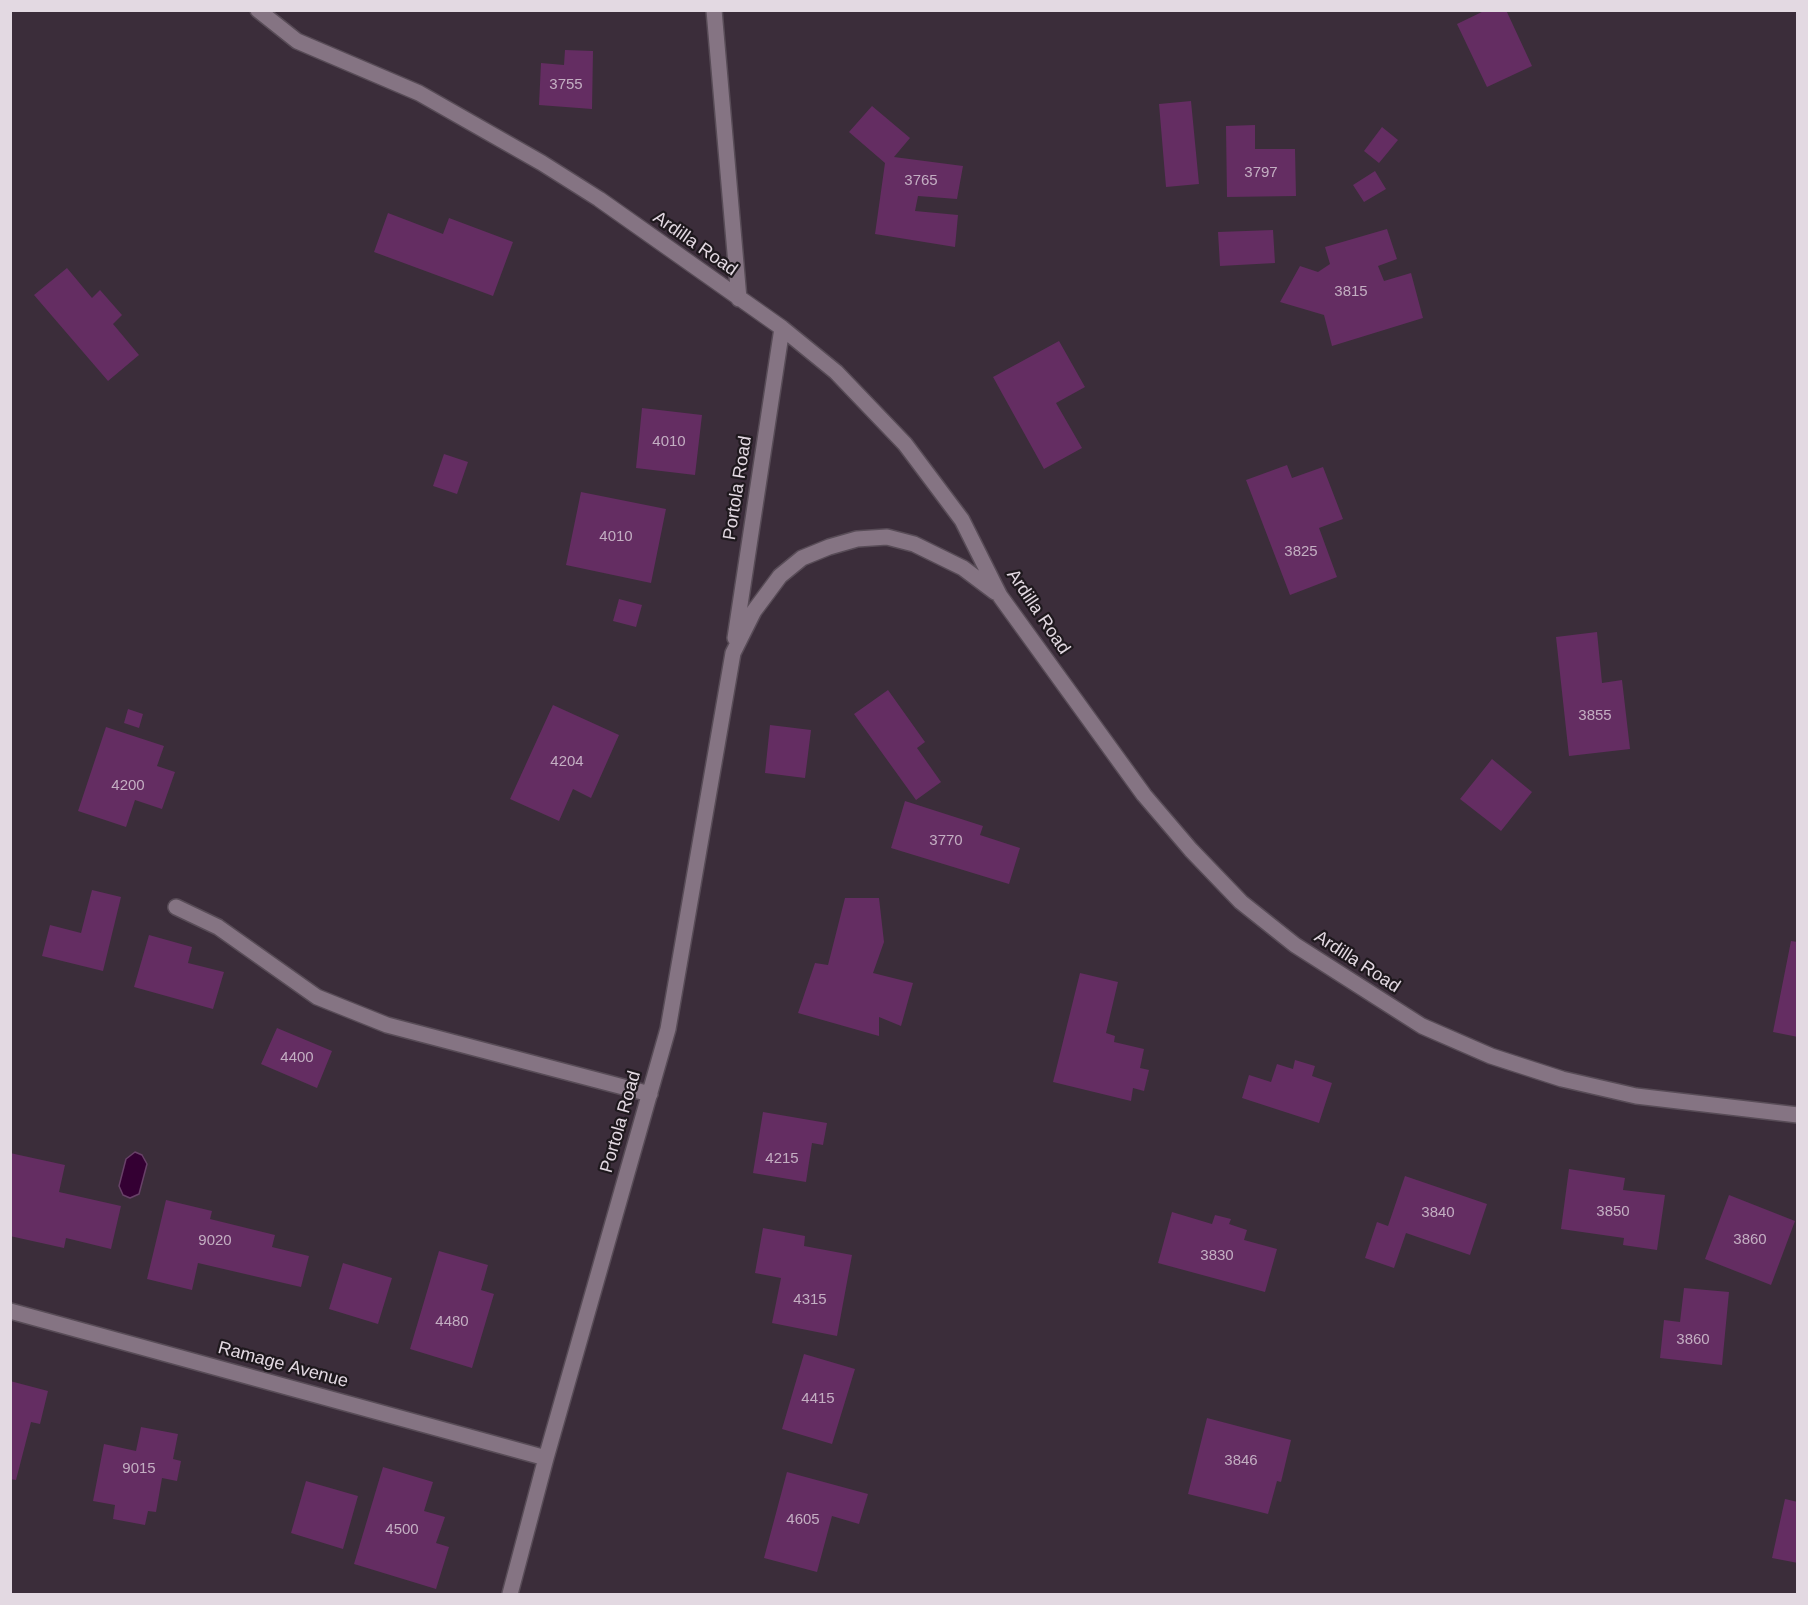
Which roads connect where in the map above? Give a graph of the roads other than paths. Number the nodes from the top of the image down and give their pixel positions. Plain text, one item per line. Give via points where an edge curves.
1 (258, 10) edge
2 (714, 10) edge
3 (739, 299) junction
4 (782, 328) junction
5 (1000, 596) junction
6 (733, 653) junction
7 (176, 907) dead end
8 (650, 1094) junction
9 (1797, 1115) edge
10 (10, 1311) edge
11 (546, 1458) junction
12 (510, 1594) edge

1 - 3 street, Ardilla Road via 297,41 419,93 542,163
2 - 3 street
3 - 4 street, Ardilla Road
4 - 5 street, Ardilla Road via 836,372 905,444 962,520
4 - 6 street, Portola Road
5 - 6 street, Portola Road via 963,568 914,544 887,537 857,540 802,558 780,576 754,611
5 - 9 street, Ardilla Road via 1144,795 1191,850 1241,902 1359,988 1422,1026 1491,1056 1562,1079 1636,1096
6 - 8 street, Portola Road via 668,1029
7 - 8 street via 218,927 273,968 327,1001 387,1025
8 - 11 street, Portola Road
10 - 11 street, Ramage Avenue
11 - 12 street, Portola Road

